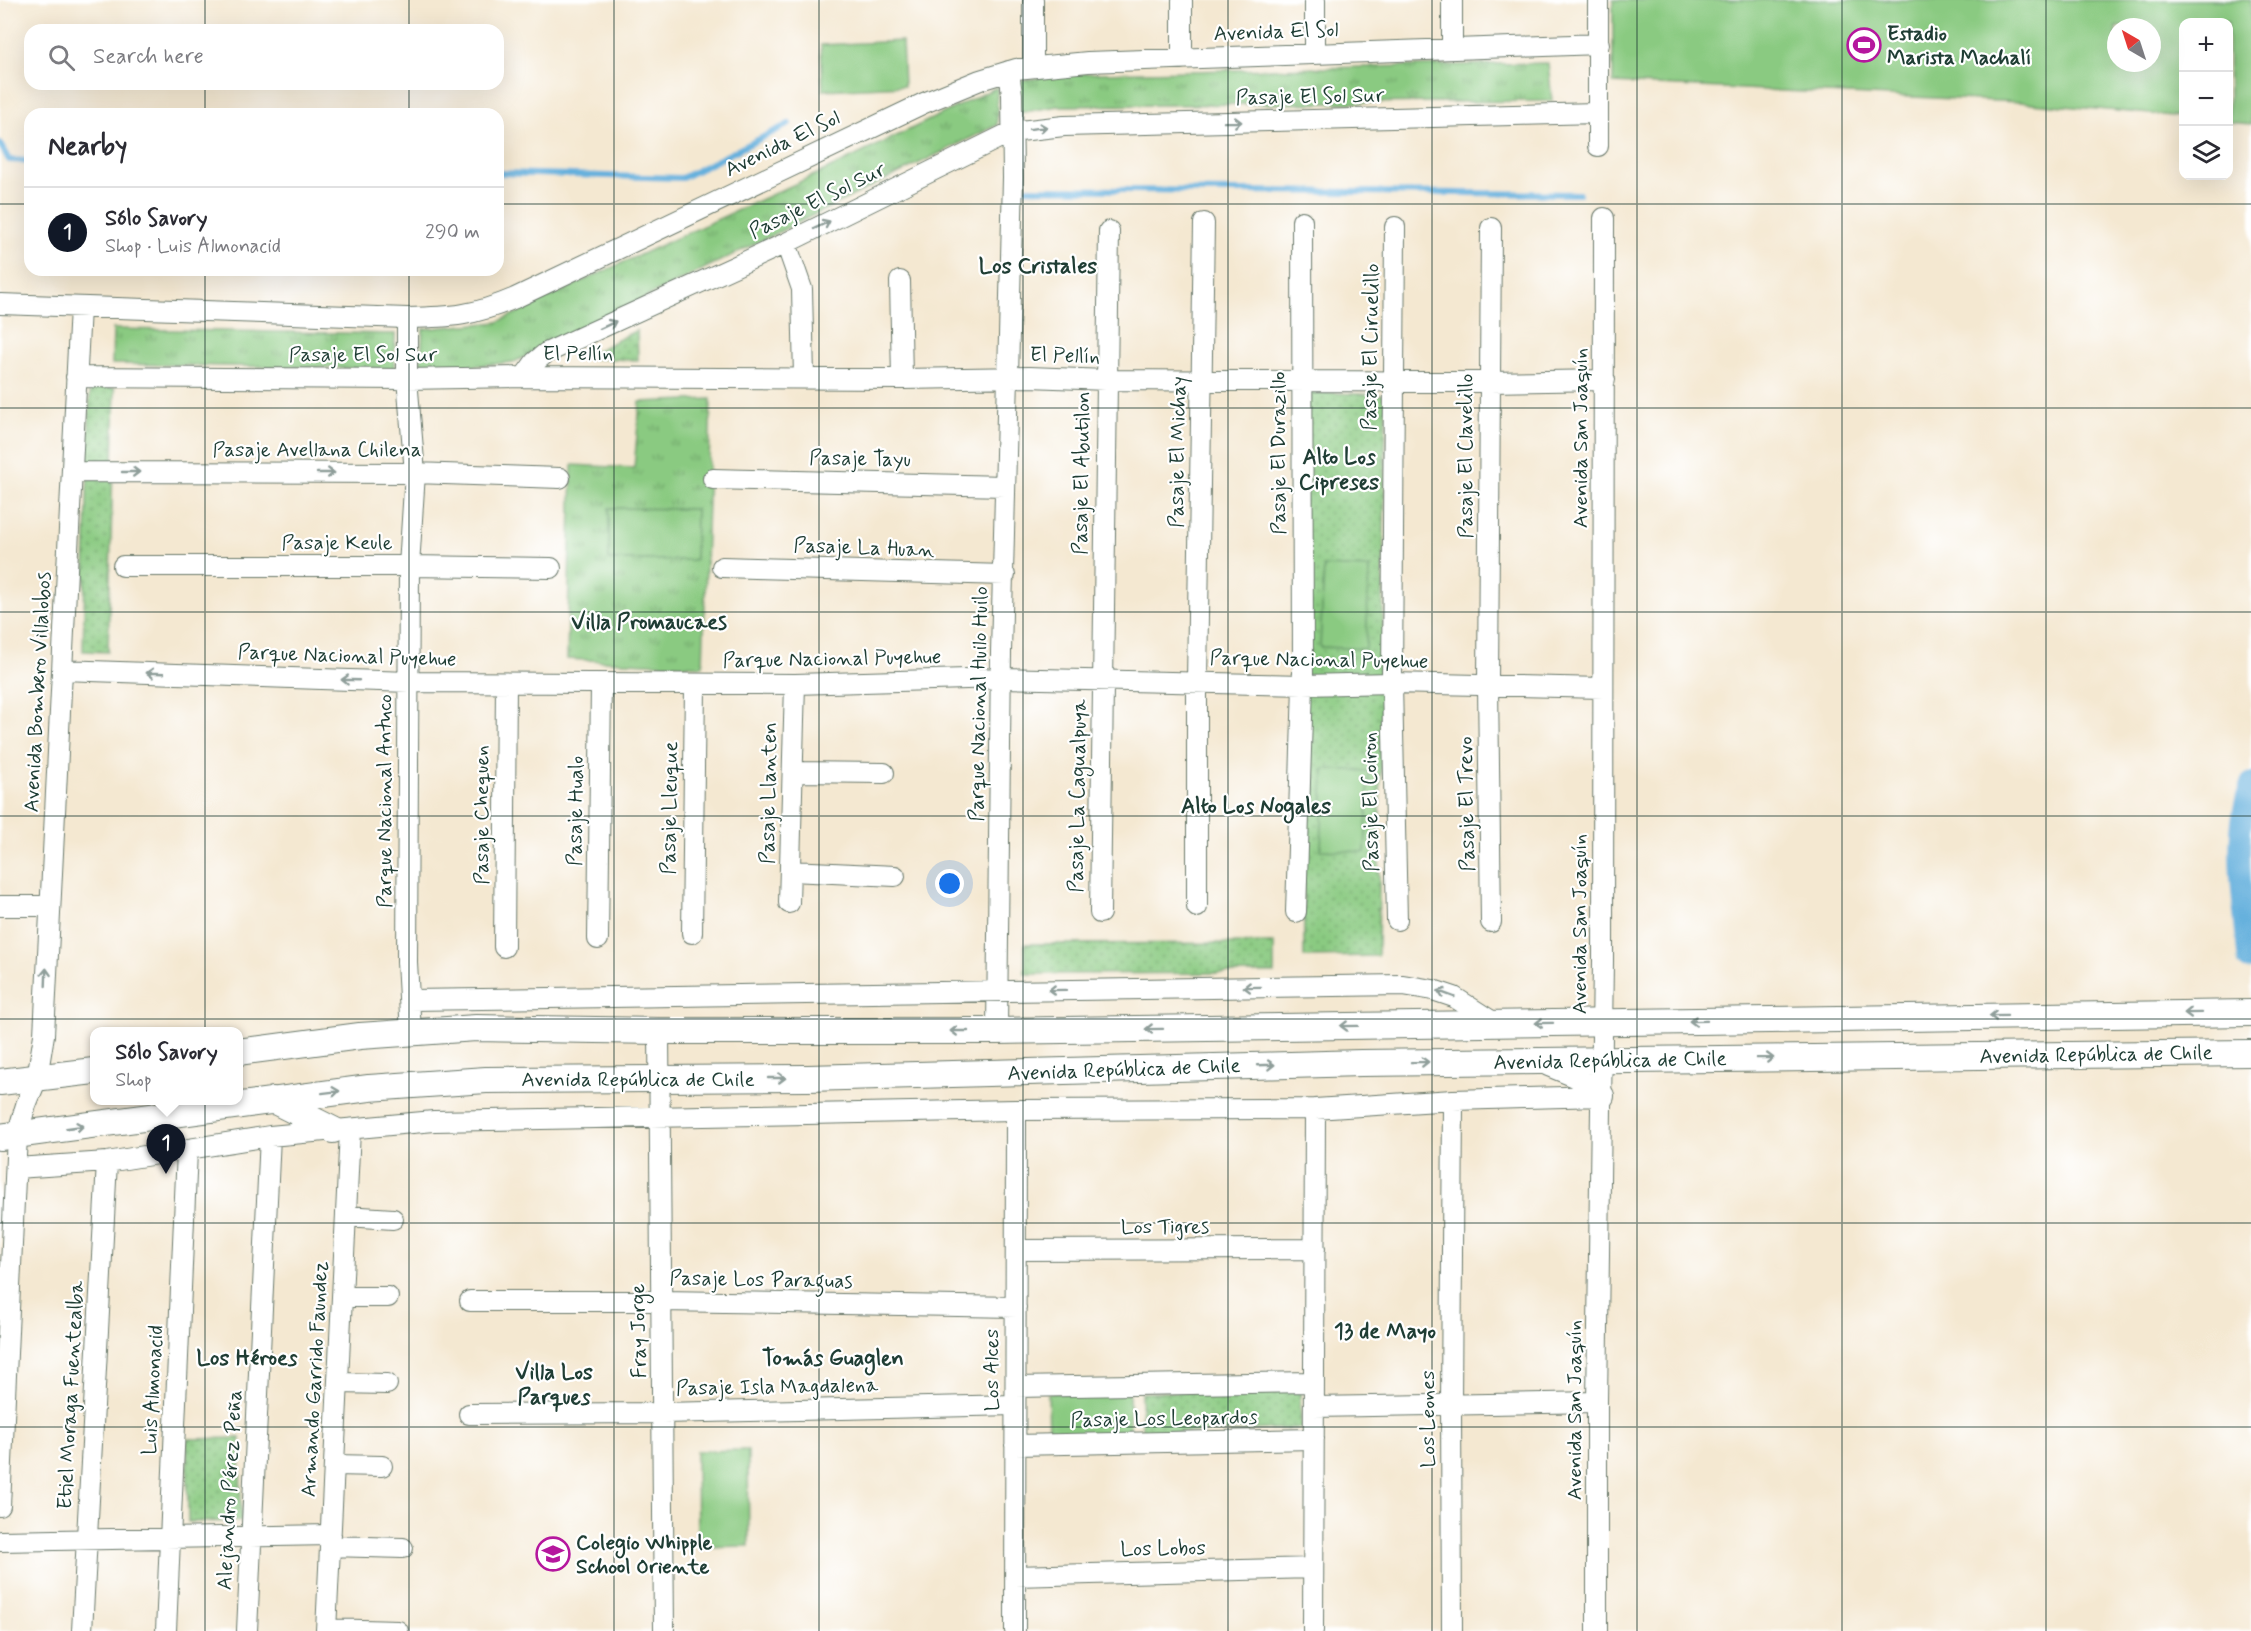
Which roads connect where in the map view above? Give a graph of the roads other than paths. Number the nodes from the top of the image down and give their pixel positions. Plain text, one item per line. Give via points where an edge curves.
1 (1033, 0) edge
2 (1182, 0) edge
3 (1315, 0) edge
4 (1452, 0) edge
5 (1598, 0) edge
6 (1599, 44) junction
7 (1452, 48) junction
8 (1316, 54) junction
9 (1182, 59) junction
10 (1033, 66) junction
11 (1009, 71) junction
12 (1597, 113) junction
13 (1011, 132) junction
14 (1598, 146) dead end
15 (1604, 218) dead end
16 (1302, 221) dead end
17 (1204, 223) dead end
18 (1395, 227) dead end
19 (1491, 228) dead end
20 (1108, 231) dead end
21 (786, 243) junction
22 (900, 281) dead end
23 (0, 304) edge
24 (80, 307) junction
25 (407, 318) junction
26 (76, 377) junction
27 (524, 377) junction
28 (804, 378) junction
29 (1007, 378) junction
30 (407, 379) junction
31 (902, 379) junction
32 (1106, 380) junction
33 (1605, 380) junction
34 (1202, 381) junction
35 (1302, 381) junction
36 (1393, 382) junction
37 (1490, 382) junction
38 (73, 472) junction
39 (415, 473) junction
40 (560, 478) dead end
41 (713, 479) dead end
42 (1005, 486) junction
43 (123, 566) dead end
44 (409, 566) junction
45 (722, 567) dead end
46 (551, 568) dead end
47 (1005, 575) junction
48 (62, 670) junction
49 (1001, 678) junction
50 (1102, 681) junction
51 (1197, 681) junction
52 (409, 682) junction
53 (506, 683) junction
54 (1392, 683) junction
55 (601, 684) junction
56 (695, 684) junction
57 (795, 684) junction
58 (1303, 685) junction
59 (1488, 685) junction
60 (1603, 688) junction
61 (793, 772) junction
62 (884, 773) dead end
63 (791, 871) junction
64 (895, 876) dead end
65 (789, 903) dead end
66 (0, 906) edge
67 (49, 906) junction
68 (1197, 907) dead end
69 (1296, 912) dead end
70 (1100, 913) dead end
71 (1397, 920) dead end
72 (1491, 922) dead end
73 (692, 933) dead end
74 (597, 939) dead end
75 (504, 947) dead end
76 (998, 991) junction
77 (411, 1000) junction
78 (2251, 1013) edge
79 (1602, 1022) junction
80 (1496, 1024) junction
81 (659, 1031) junction
82 (997, 1031) junction
83 (411, 1033) junction
84 (243, 1051) edge
85 (2251, 1053) edge
86 (1601, 1059) junction
87 (1540, 1061) junction
88 (90, 1071) edge
89 (37, 1078) junction
90 (660, 1079) junction
91 (0, 1082) edge
92 (1601, 1096) junction
93 (273, 1100) junction
94 (1453, 1100) junction
95 (243, 1104) edge
96 (236, 1105) edge
97 (1315, 1108) junction
98 (1016, 1110) junction
99 (660, 1116) junction
100 (342, 1130) junction
101 (9, 1136) edge
102 (270, 1136) junction
103 (187, 1151) junction
104 (107, 1162) junction
105 (16, 1168) junction
106 (346, 1216) junction
107 (393, 1219) dead end
108 (1315, 1249) junction
109 (1016, 1250) junction
110 (342, 1297) junction
111 (388, 1297) dead end
112 (470, 1301) dead end
113 (662, 1301) junction
114 (1016, 1307) junction
115 (1313, 1382) junction
116 (338, 1383) junction
117 (387, 1384) dead end
118 (1015, 1396) junction
119 (1597, 1402) junction
120 (1451, 1405) junction
121 (1314, 1407) junction
122 (663, 1413) junction
123 (469, 1414) dead end
124 (1314, 1439) junction
125 (1016, 1445) junction
126 (334, 1465) junction
127 (382, 1466) dead end
128 (0, 1506) edge
129 (250, 1537) junction
130 (170, 1538) junction
131 (86, 1540) junction
132 (0, 1541) edge
133 (331, 1541) junction
134 (403, 1548) dead end
135 (1313, 1568) junction
136 (1015, 1576) junction
137 (326, 1630) edge
138 (82, 1631) edge
139 (166, 1631) edge
140 (247, 1631) edge
141 (398, 1631) edge
142 (664, 1631) edge
143 (1014, 1631) edge
144 (1313, 1631) edge
145 (1452, 1631) edge
146 (1597, 1631) edge

1 - 10 street
2 - 9 street
3 - 8 street
4 - 7 street
5 - 6 street
6 - 7 street, Avenida El Sol
6 - 12 street
7 - 8 street, Avenida El Sol
8 - 9 street, Avenida El Sol
9 - 10 street, Avenida El Sol
10 - 11 street, Avenida El Sol
11 - 13 street, Parque Nacional Huilo Huilo
11 - 25 street, Avenida El Sol via 894,116 495,306 460,316
13 -> 12 street, Pasaje El Sol Sur via 1064,126
12 - 14 street
21 -> 13 street, Pasaje El Sol Sur
13 - 29 street, Parque Nacional Huilo Huilo
15 - 33 street, Avenida San Joaquín
16 - 35 street, Pasaje El Durazillo
17 - 34 street, Pasaje El Michay
18 - 36 street, Pasaje El Ciruelillo
19 - 37 street, Pasaje El Clavelillo
20 - 32 street, Pasaje El Abutilon
27 -> 21 street, Pasaje El Sol Sur via 546,353
21 - 28 street via 802,288
22 - 31 street
23 - 24 street, Avenida El Sol
24 - 25 street, Avenida El Sol
24 - 26 street, Avenida Bombero Villalobos
25 - 30 street, Parque Nacional Antuco
26 - 30 street, Pasaje El Sol Sur
26 - 38 street, Avenida Bombero Villalobos
27 - 28 street, El Pellín
27 - 30 street, Pasaje El Sol Sur
28 - 31 street, El Pellín
29 - 31 street, El Pellín
29 - 32 street, El Pellín
29 - 42 street, Parque Nacional Huilo Huilo
30 - 39 street, Parque Nacional Antuco
32 - 34 street, El Pellín
32 - 50 street, Pasaje El Abutilon
33 - 37 street, El Pellín
33 - 60 street, Avenida San Joaquín
34 - 35 street, El Pellín
34 - 51 street, Pasaje El Michay
35 - 36 street, El Pellín
35 - 58 street, Pasaje El Durazillo
36 - 37 street, El Pellín
36 - 54 street, Pasaje El Ciruelillo
37 - 59 street, Pasaje El Clavelillo
38 -> 39 street, Pasaje Avellana Chilena
38 - 48 street, Avenida Bombero Villalobos
39 - 40 street, Pasaje Avellana Chilena
39 - 44 street, Parque Nacional Antuco
41 - 42 street, Pasaje Tayu
42 - 47 street, Parque Nacional Huilo Huilo
43 - 44 street, Pasaje Keule
44 - 46 street, Pasaje Keule
44 - 52 street, Parque Nacional Antuco
45 - 47 street, Pasaje La Huan
47 - 49 street, Parque Nacional Huilo Huilo
52 -> 48 street, Parque Nacional Puyehue
48 - 67 street, Avenida Bombero Villalobos
49 - 50 street, Parque Nacional Puyehue
49 - 57 street, Parque Nacional Puyehue
49 - 76 street, Parque Nacional Huilo Huilo
50 - 51 street, Parque Nacional Puyehue
50 - 70 street, Pasaje La Cagualpuya
51 - 58 street, Parque Nacional Puyehue
51 - 68 street, Pasaje El Michay
52 - 53 street, Parque Nacional Puyehue
52 - 77 street, Parque Nacional Antuco via 407,962
53 - 55 street, Parque Nacional Puyehue
53 - 75 street, Pasaje Chequen
54 - 58 street, Parque Nacional Puyehue
54 - 59 street, Parque Nacional Puyehue
54 - 71 street, Pasaje El Coiron
55 - 56 street, Parque Nacional Puyehue
55 - 74 street, Pasaje Hualo
56 - 57 street, Parque Nacional Puyehue
56 - 73 street, Pasaje Lleuque
57 - 61 street, Pasaje Llanten
58 - 69 street, Pasaje El Durazillo
59 - 60 street, Parque Nacional Puyehue
59 - 72 street, Pasaje El Trevo
60 - 79 street, Avenida San Joaquín
61 - 62 street
61 - 63 street, Pasaje Llanten
63 - 64 street
63 - 65 street, Pasaje Llanten
66 - 67 street
89 -> 67 street, Avenida Bombero Villalobos via 44,1035
76 - 77 street, Avenida República de Chile
80 -> 76 street, Avenida República de Chile via 1454,997 1403,985
76 - 82 street, Parque Nacional Huilo Huilo
77 - 83 street, Parque Nacional Antuco
78 -> 79 main road, Avenida República de Chile
79 -> 80 main road, Avenida República de Chile
79 - 86 street, Avenida San Joaquín
80 -> 82 main road, Avenida República de Chile
82 -> 81 main road, Avenida República de Chile
81 - 83 main road, Avenida República de Chile via 476,1028
81 - 90 street, Fray Jorge
83 - 84 main road, Avenida República de Chile
86 -> 85 main road, Avenida República de Chile
86 - 87 main road, Avenida República de Chile
86 - 92 street, Avenida San Joaquín
90 -> 87 main road, Avenida República de Chile
87 - 92 main road via 1578,1076
88 - 89 main road
89 - 91 main road
89 - 101 street, Avenida Bombero Villalobos
93 -> 90 main road, Avenida República de Chile via 486,1080
90 - 99 street, Fray Jorge
92 - 94 street, Avenida República de Chile
92 - 119 street, Avenida San Joaquín
95 -> 93 main road, Avenida República de Chile
93 - 100 main road
94 - 97 street, Avenida República de Chile
94 - 120 street, Los Leones
101 -> 96 main road, Avenida República de Chile
97 - 98 street, Avenida República de Chile
97 - 108 street
98 - 99 street, Avenida República de Chile
98 - 109 street, Los Alces
99 - 100 street, Avenida República de Chile via 434,1121
99 - 113 street, Fray Jorge
100 - 102 street, Avenida República de Chile
100 - 106 street, Armando Garrido Faundez
101 - 105 street, Avenida Bombero Villalobos
102 - 103 street, Avenida República de Chile
102 - 129 street, Alejandro Pérez Peña
103 - 104 street, Avenida República de Chile
103 - 130 street, Luis Almonacid
104 - 105 street, Avenida República de Chile
104 - 131 street, Etiel Moraga Fuentealba
105 - 128 street, Avenida Bombero Villalobos
106 - 107 street
106 - 110 street, Armando Garrido Faundez
108 - 109 street, Los Tigres
108 - 115 street
109 - 114 street, Los Alces
110 - 111 street
110 - 116 street, Armando Garrido Faundez
112 - 113 street, Pasaje Los Paraguas
113 - 114 street, Pasaje Los Paraguas
113 - 122 street, Fray Jorge
114 - 118 street, Los Alces
115 - 118 street, Pasaje Isla Magdalena
115 - 121 street
116 - 117 street
116 - 126 street, Armando Garrido Faundez
118 - 122 street, Pasaje Isla Magdalena
118 - 125 street, Los Alces
119 - 120 street
119 - 146 street, Avenida San Joaquín
120 - 121 street
120 - 145 street, Los Leones
121 - 124 street
122 - 123 street, Pasaje Isla Magdalena
122 - 142 street, Fray Jorge
124 - 125 street, Pasaje Los Leopardos
124 - 135 street
125 - 136 street, Los Alces
126 - 127 street
126 - 133 street, Armando Garrido Faundez
129 - 130 street
129 - 133 street
129 - 140 street, Alejandro Pérez Peña
130 - 131 street
130 - 139 street, Luis Almonacid
131 - 132 street
131 - 138 street, Etiel Moraga Fuentealba
133 - 134 street
133 - 137 street, Armando Garrido Faundez
135 - 136 street, Los Lobos
135 - 144 street
136 - 143 street, Los Alces
137 - 141 street

